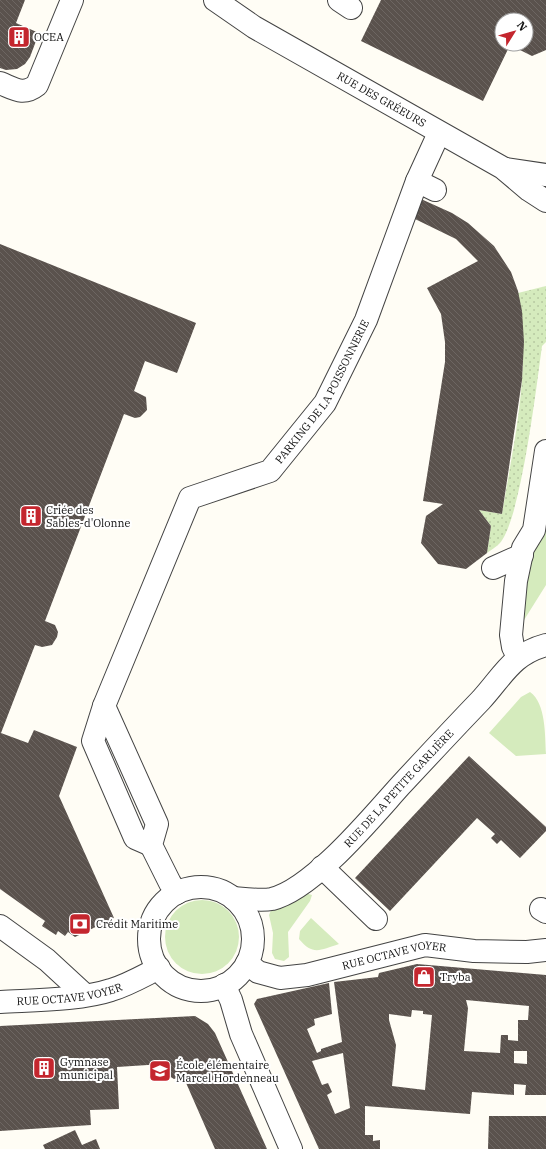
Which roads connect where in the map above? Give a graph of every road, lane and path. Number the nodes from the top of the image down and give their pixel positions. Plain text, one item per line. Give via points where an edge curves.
1 (72, 0) edge
2 (215, 0) edge
3 (0, 83) edge
4 (439, 133) junction
5 (503, 168) junction
6 (546, 175) edge
7 (546, 201) edge
8 (546, 451) edge
9 (522, 554) junction
10 (493, 568) dead end
11 (546, 644) edge
12 (518, 657) junction
13 (174, 822) dead end
14 (153, 849) junction
15 (322, 867) junction
16 (177, 893) junction
17 (233, 898) junction
18 (376, 919) dead end
19 (0, 926) edge
20 (546, 950) edge
21 (247, 963) junction
22 (159, 968) junction
23 (224, 985) junction
24 (85, 995) junction
25 (0, 1002) edge
26 (292, 1149) edge

1 - 3 street via 37,85 29,91 20,91
2 - 4 street, RUE DES GRÉEURS via 254,27
4 - 5 street, RUE DES GRÉEURS
4 - 14 street, PARKING DE LA POISSONNERIE via 426,185 366,320 325,403 270,471 190,498 104,706 93,741 135,838
5 - 6 street
5 - 7 street, RUE DES GRÉEURS
8 - 9 street via 534,530
9 - 10 street
9 - 12 street via 511,628 513,647
11 - 12 street, RUE DE LA PETITE GARLIÈRE
12 - 15 street, RUE DE LA PETITE GARLIÈRE via 340,851
13 - 14 street
14 - 16 street
15 - 17 street, RUE DE LA PETITE GARLIÈRE via 294,889 272,899
15 - 18 street
16 - 17 street via 188,889 212,888
16 - 22 street via 161,907 151,926 150,948
17 - 21 street via 251,923 253,944
19 - 24 street via 48,960
20 - 21 street, RUE OCTAVE VOYER via 474,951 425,945 307,975 280,978 258,972
21 - 23 street via 238,976
22 - 23 street via 170,980 183,988 204,991
22 - 24 street, RUE OCTAVE VOYER via 110,991
23 - 26 street via 241,1034
24 - 25 street, RUE OCTAVE VOYER

